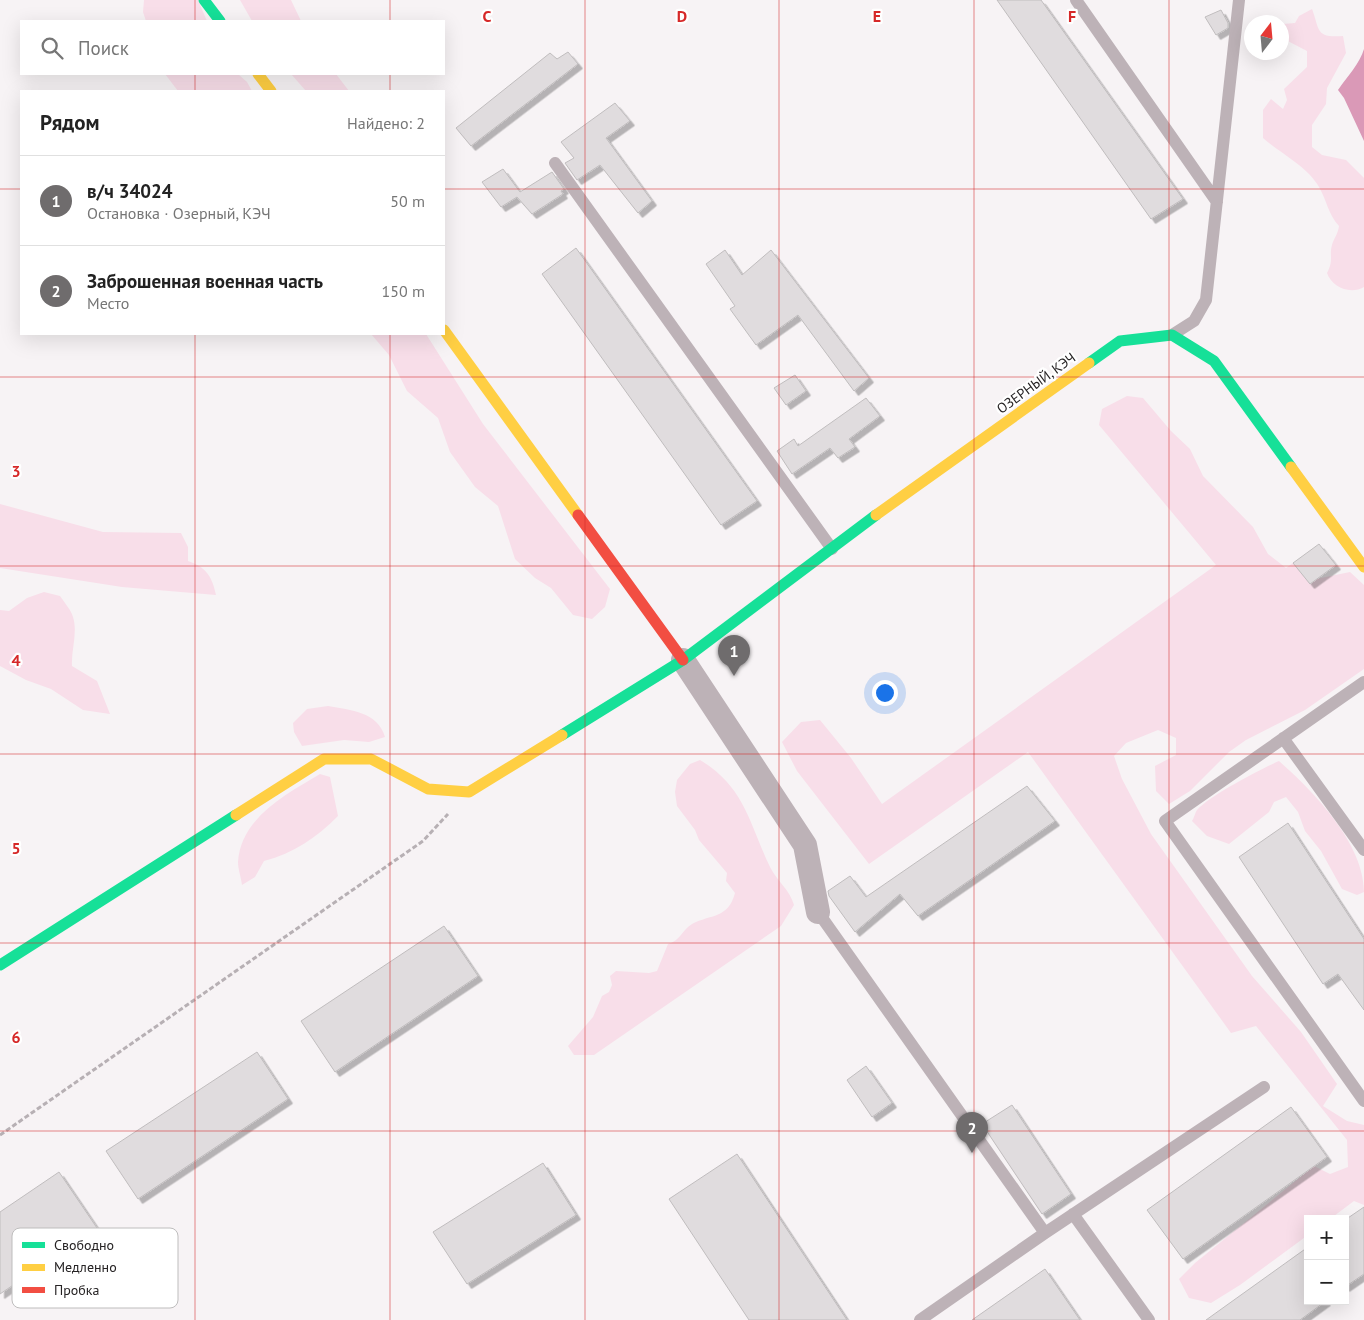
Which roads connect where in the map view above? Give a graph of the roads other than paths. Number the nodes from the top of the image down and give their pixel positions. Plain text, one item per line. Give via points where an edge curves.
1 (204, 0) edge
2 (1076, 0) edge
3 (1239, 0) edge
4 (219, 20) edge
5 (259, 75) edge
6 (270, 90) edge
7 (555, 163) dead end
8 (1217, 202) junction
9 (445, 331) edge
10 (1172, 335) junction
11 (832, 549) junction
12 (1364, 567) edge
13 (683, 660) junction
14 (1364, 682) edge
15 (1283, 738) junction
16 (1364, 850) edge
17 (818, 912) joint
18 (0, 965) edge
19 (1264, 1087) dead end
20 (1364, 1101) edge
21 (1073, 1214) junction
22 (1045, 1233) junction
23 (920, 1320) edge
24 (1149, 1320) edge

1 - 4 street
2 - 8 lane
3 - 8 lane
5 - 6 street
7 - 11 lane
8 - 10 lane via 1206,300 1194,321
9 - 13 street
10 - 11 street, ОЗЕРНЫЙ, КЭЧ via 1120,341
10 - 12 street via 1214,361
11 - 13 street, ОЗЕРНЫЙ, КЭЧ
13 - 17 street via 805,846
13 - 18 street, ОЗЕРНЫЙ, КЭЧ via 469,792 428,789 371,758 324,759
14 - 15 lane
15 - 16 lane
15 - 20 lane via 1165,821
17 - 22 lane
19 - 21 lane
21 - 22 lane
21 - 24 lane
22 - 23 lane

